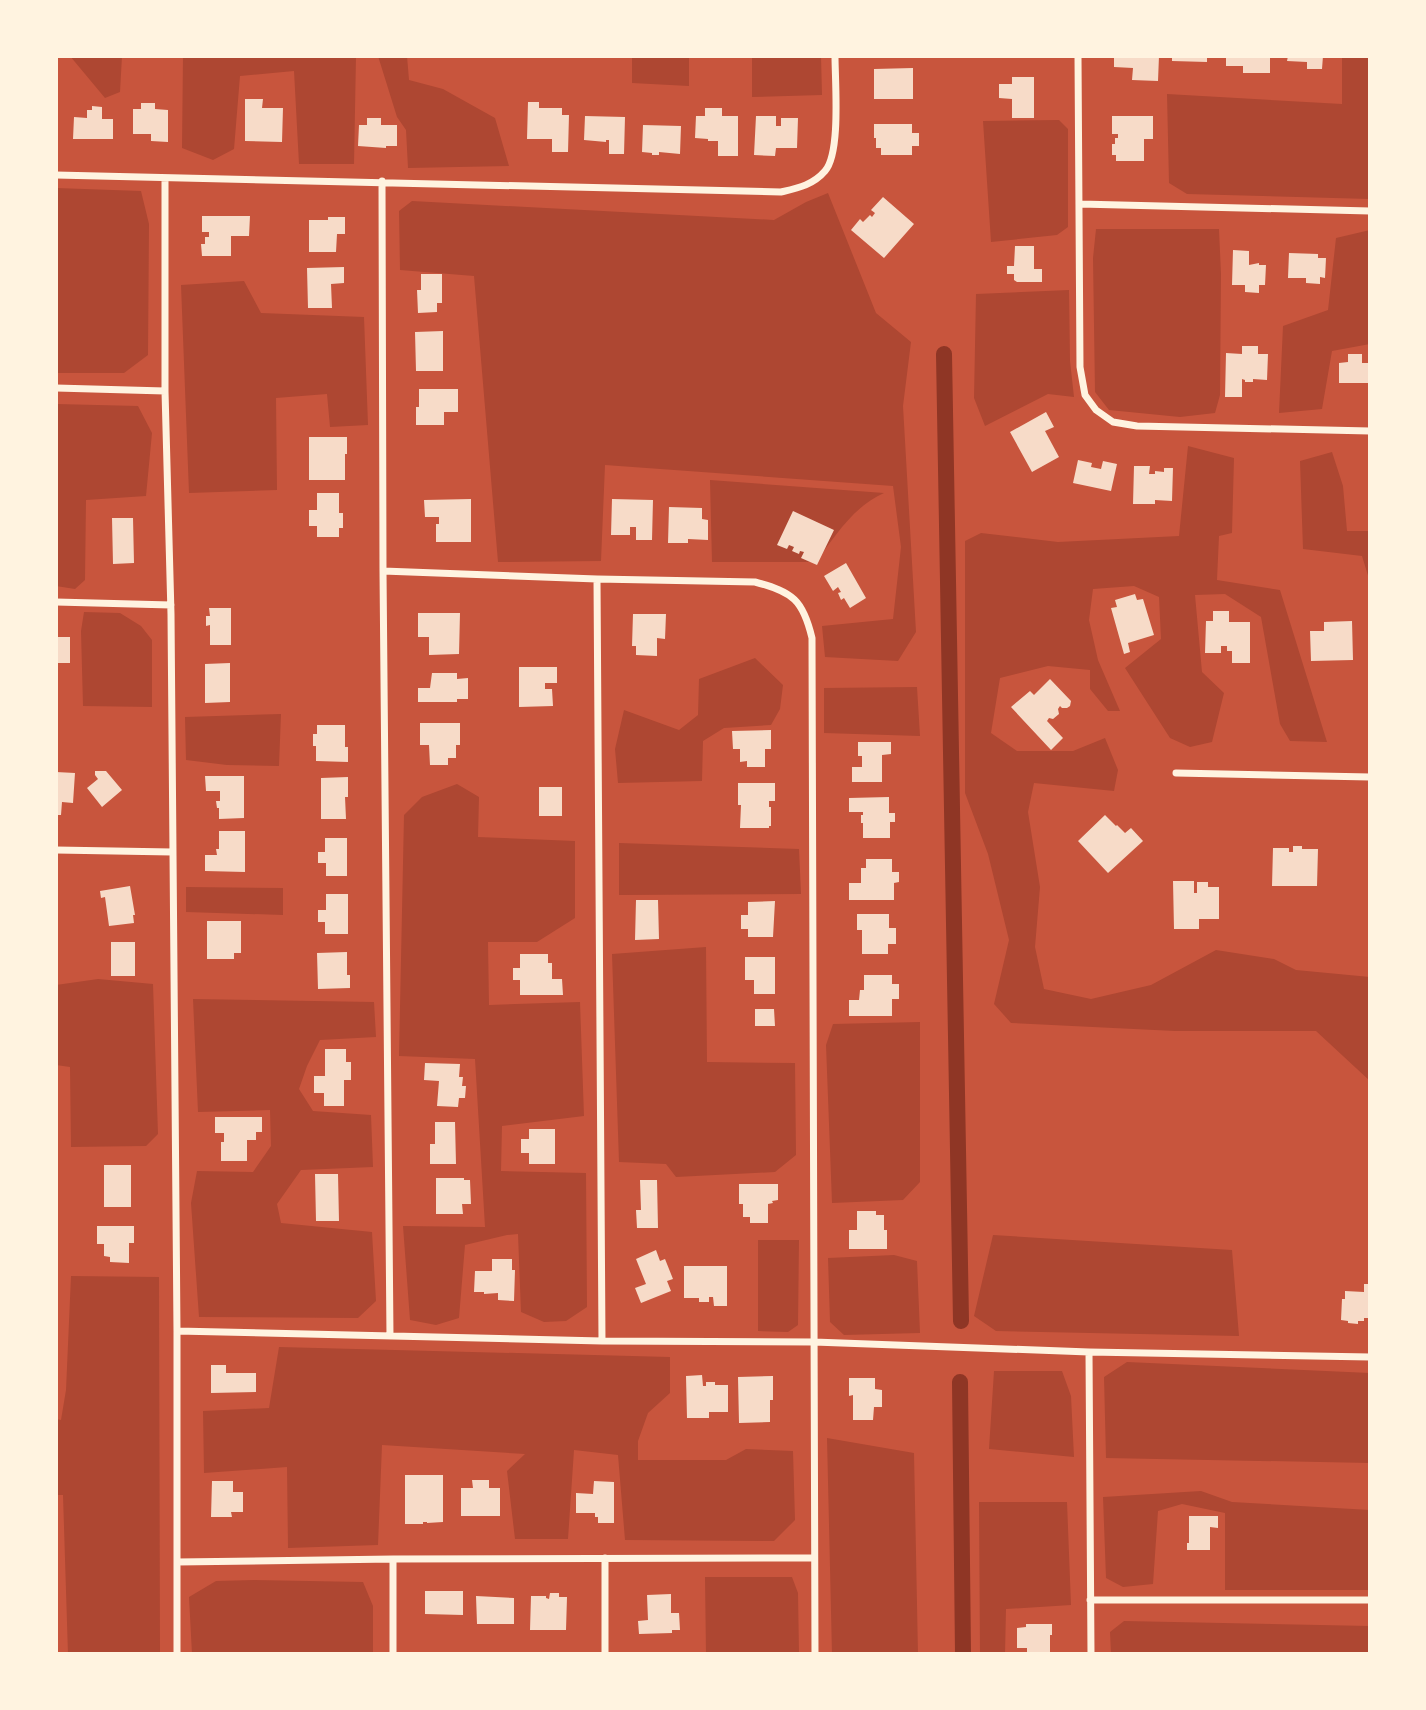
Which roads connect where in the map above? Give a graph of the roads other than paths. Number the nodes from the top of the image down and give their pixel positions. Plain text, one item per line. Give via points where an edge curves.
1 (835, 56) edge
2 (1078, 56) edge
3 (56, 175) edge
4 (165, 178) junction
5 (382, 181) junction
6 (1080, 204) junction
7 (1370, 211) edge
8 (56, 388) edge
9 (165, 391) junction
10 (1370, 431) edge
11 (383, 571) junction
12 (597, 579) junction
13 (56, 602) edge
14 (171, 605) junction
15 (1176, 774) dead end
16 (1370, 777) edge
17 (56, 850) edge
18 (172, 852) junction
19 (177, 1331) junction
20 (390, 1336) junction
21 (601, 1341) junction
22 (814, 1342) junction
23 (1089, 1352) junction
24 (1370, 1357) edge
25 (606, 1558) junction
26 (814, 1558) junction
27 (393, 1559) junction
28 (177, 1562) junction
29 (1090, 1600) junction
30 (1370, 1600) edge
31 (177, 1654) edge
32 (393, 1654) edge
33 (605, 1654) edge
34 (815, 1654) edge
35 (1091, 1654) edge

1 - 5 street via 835,144 827,170 806,187 781,192
2 - 6 street
3 - 4 street
4 - 5 street
4 - 9 street
5 - 11 street
6 - 7 street
6 - 10 street via 1080,367 1085,395 1112,422
8 - 9 street
9 - 14 street
11 - 12 street
11 - 20 street
12 - 21 street
12 - 22 street via 755,582 780,588 795,599 808,621 812,638
13 - 14 street
14 - 18 street
15 - 16 street
17 - 18 street
18 - 19 street
19 - 20 street
19 - 28 street
20 - 21 street
21 - 22 street
22 - 23 street
22 - 26 street
23 - 24 street
23 - 29 street
25 - 26 street
25 - 27 street
25 - 33 street
26 - 34 street
27 - 28 street
27 - 32 street
28 - 31 street
29 - 30 street
29 - 35 street

